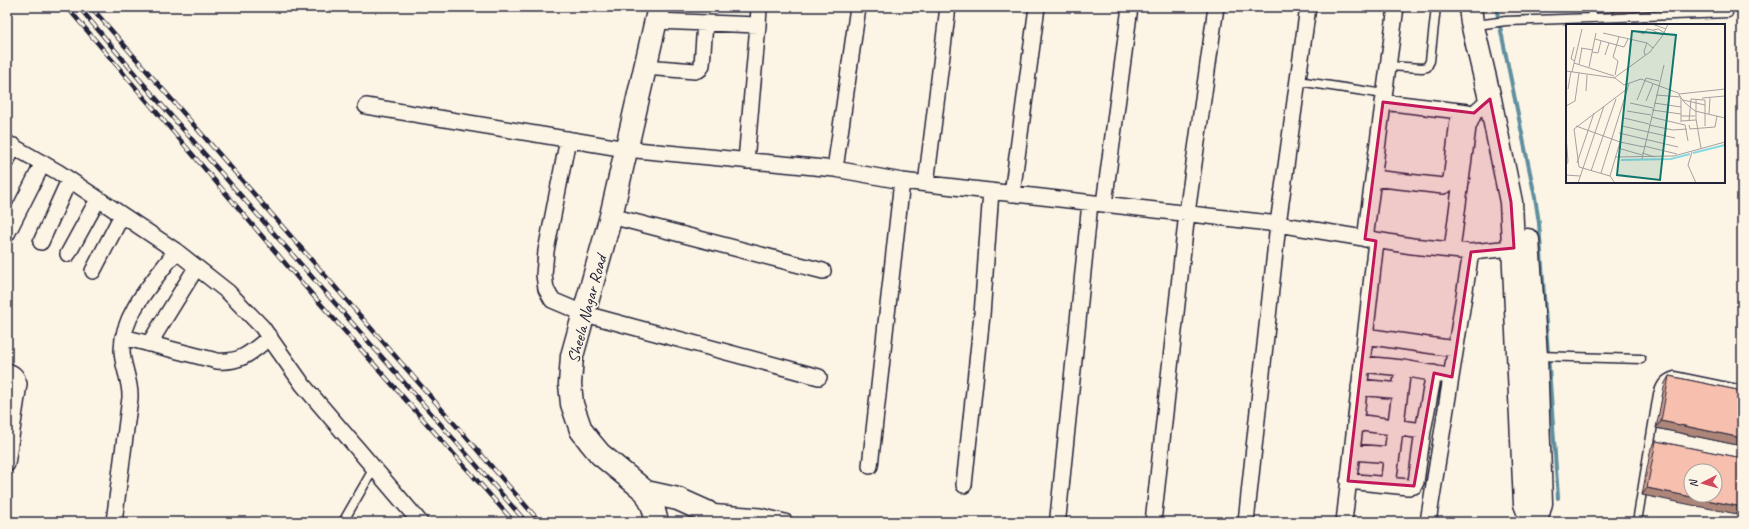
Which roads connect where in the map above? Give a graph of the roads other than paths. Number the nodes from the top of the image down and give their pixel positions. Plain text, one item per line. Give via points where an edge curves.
1 (759, 7) edge
2 (858, 7) edge
3 (948, 7) edge
4 (1037, 7) edge
5 (1130, 7) edge
6 (1216, 7) edge
7 (1308, 7) edge
8 (1396, 7) edge
9 (1436, 7) edge
10 (1470, 7) edge
11 (1591, 7) edge
12 (1699, 11) edge
13 (1728, 13) dead end
14 (657, 14) edge
15 (1488, 18) edge
16 (1592, 18) junction
17 (705, 23) junction
18 (758, 25) junction
19 (1388, 66) junction
20 (645, 67) junction
21 (1298, 81) junction
22 (1384, 98) junction
23 (366, 106) dead end
24 (1482, 106) junction
25 (1458, 111) junction
26 (568, 139) junction
27 (11, 144) edge
28 (626, 148) junction
29 (7, 160) edge
30 (746, 161) junction
31 (43, 163) junction
32 (835, 169) junction
33 (1373, 178) junction
34 (69, 180) junction
35 (902, 181) junction
36 (926, 184) junction
37 (991, 191) junction
38 (1012, 194) junction
39 (98, 199) junction
40 (1097, 204) junction
41 (1187, 213) junction
42 (122, 215) junction
43 (611, 216) junction
44 (1278, 224) junction
45 (7, 234) edge
46 (1371, 240) junction
47 (41, 242) dead end
48 (1521, 247) junction
49 (1452, 250) junction
50 (176, 251) junction
51 (1471, 252) junction
52 (68, 254) dead end
53 (196, 268) junction
54 (93, 271) dead end
55 (823, 271) dead end
56 (585, 314) junction
57 (1365, 336) junction
58 (123, 337) junction
59 (270, 337) junction
60 (149, 344) junction
61 (1455, 348) junction
62 (1544, 356) junction
63 (1641, 359) dead end
64 (1362, 364) junction
65 (1403, 368) junction
66 (7, 371) edge
67 (1434, 373) junction
68 (819, 376) dead end
69 (1452, 377) junction
70 (1359, 387) junction
71 (1742, 390) edge
72 (1400, 391) junction
73 (1355, 422) junction
74 (1395, 427) junction
75 (1423, 431) junction
76 (1352, 452) junction
77 (1391, 455) junction
78 (7, 464) edge
79 (870, 466) dead end
80 (374, 468) junction
81 (1348, 481) junction
82 (964, 485) dead end
83 (1388, 485) junction
84 (646, 492) junction
85 (712, 517) edge
86 (1058, 517) dead end
87 (114, 522) edge
88 (343, 522) edge
89 (420, 522) edge
90 (657, 522) edge
91 (785, 522) edge
92 (1153, 522) edge
93 (1246, 522) edge
94 (1344, 522) edge
95 (1428, 522) edge
96 (1532, 522) edge
97 (1536, 522) edge
98 (1637, 522) edge

1 - 18 street
2 - 32 street
3 - 36 street
4 - 38 street
5 - 40 street
6 - 41 street
7 - 21 street
8 - 19 street
9 - 19 lane via 1430,61 1427,67
10 - 24 street
11 - 16 lane
12 - 13 lane
12 - 16 lane
14 - 17 street
14 - 20 street, Sheela Nagar Road
15 - 16 lane via 1506,21
15 - 48 street via 1524,202
17 - 18 street
17 - 20 street via 700,69 695,71
18 - 30 street
19 - 22 street
20 - 28 street, Sheela Nagar Road
21 - 22 lane
21 - 44 street
22 - 25 street
22 - 33 street
23 - 26 street
24 - 25 street
24 - 48 street via 1511,202
24 - 49 street via 1468,127
25 - 33 street via 1452,172 1447,185
26 - 28 street
26 - 56 street via 546,251 544,275 546,289 552,300
27 - 29 street
27 - 31 street
28 - 30 street
28 - 43 street, Sheela Nagar Road
30 - 32 street
31 - 34 street
31 - 45 street
32 - 35 street
33 - 46 street
34 - 39 street
34 - 47 street
35 - 36 street
35 - 79 street
36 - 37 street
37 - 38 street
37 - 82 street via 982,315
38 - 40 street
39 - 42 street
39 - 52 street
40 - 41 street
40 - 86 street
41 - 44 street
41 - 92 street
42 - 50 street
42 - 54 street
43 - 55 street
43 - 56 street, Sheela Nagar Road
44 - 46 street
44 - 93 street
46 - 49 street
46 - 57 street
48 - 51 street
48 - 62 street
48 - 96 street via 1525,504
49 - 51 street
50 - 53 street
50 - 58 street via 132,311
51 - 61 street
53 - 59 street via 228,292
53 - 60 street
56 - 68 street
56 - 84 street, Sheela Nagar Road via 570,369 572,404 576,418 581,430 600,454
57 - 61 street
57 - 64 street
58 - 60 street
58 - 87 street via 123,363 130,398
59 - 60 street via 240,360 228,362
59 - 80 street via 303,385
61 - 69 street
62 - 63 lane
62 - 97 street via 1542,503
64 - 65 street
64 - 70 street
65 - 67 street
65 - 72 street
66 - 78 street via 16,376 19,384
67 - 69 street
67 - 75 street
69 - 95 street
70 - 72 street
70 - 73 street
71 - 98 lane via 1674,376 1662,383 1658,394 1654,442
72 - 74 street
73 - 74 street
73 - 76 street
74 - 75 street
74 - 77 street
75 - 83 street via 1414,486
76 - 77 street
76 - 81 street
77 - 83 street
80 - 88 lane
80 - 89 street
81 - 83 street
81 - 94 street
84 - 85 street, Sheela Nagar Road via 678,499
84 - 90 street
85 - 91 street, Sheela Nagar Road via 760,516

